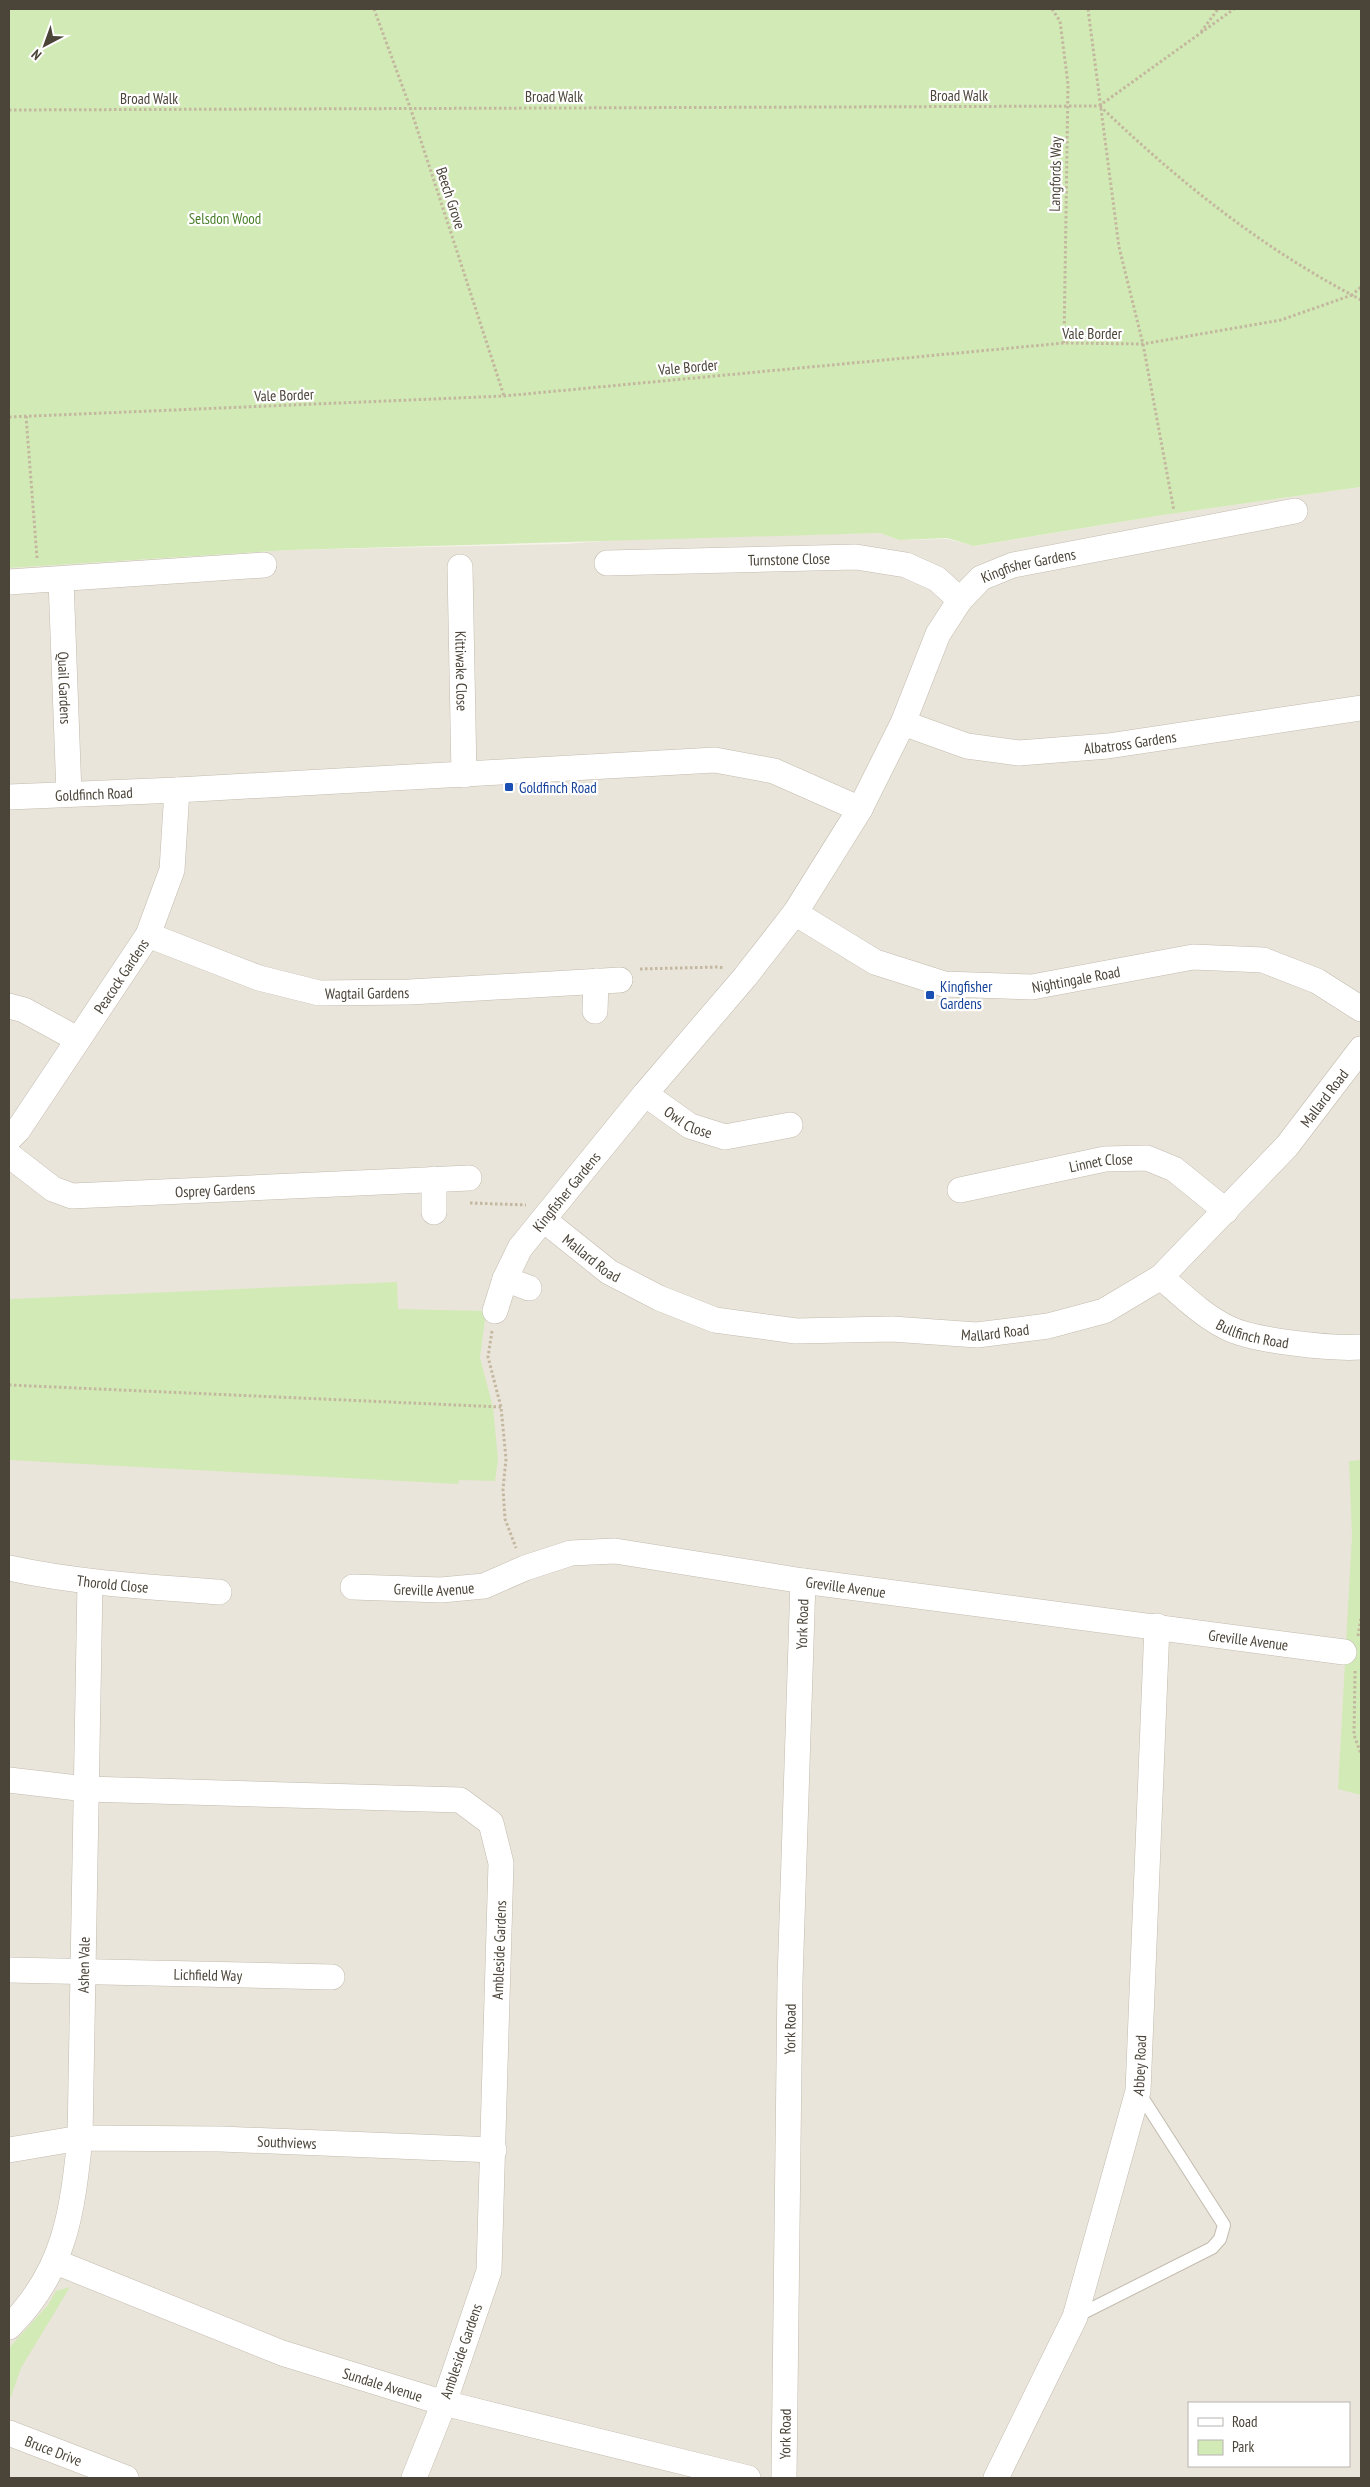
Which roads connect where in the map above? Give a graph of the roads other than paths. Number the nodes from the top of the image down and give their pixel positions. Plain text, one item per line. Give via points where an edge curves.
1 (1295, 511) dead end
2 (607, 563) dead end
3 (264, 565) dead end
4 (460, 567) dead end
5 (50, 580) junction
6 (9, 582) edge
7 (960, 600) junction
8 (1361, 708) edge
9 (903, 723) junction
10 (464, 775) junction
11 (178, 790) junction
12 (69, 794) junction
13 (9, 797) edge
14 (860, 809) junction
15 (795, 913) junction
16 (148, 935) junction
17 (9, 1006) edge
18 (1361, 1009) edge
19 (595, 1011) dead end
20 (77, 1039) junction
21 (1361, 1049) edge
22 (646, 1094) junction
23 (777, 1134) dead end
24 (9, 1140) edge
25 (9, 1154) edge
26 (468, 1178) road end
27 (434, 1179) junction
28 (960, 1190) dead end
29 (1226, 1211) junction
30 (434, 1212) dead end
31 (551, 1212) junction
32 (1161, 1277) junction
33 (505, 1278) junction
34 (529, 1288) dead end
35 (495, 1311) road end
36 (1361, 1346) edge
37 (9, 1568) edge
38 (803, 1581) junction
39 (90, 1583) junction
40 (353, 1587) dead end
41 (219, 1592) dead end
42 (1157, 1626) junction
43 (1344, 1652) road end
44 (9, 1780) edge
45 (86, 1789) junction
46 (9, 1970) edge
47 (84, 1973) junction
48 (332, 1977) dead end
49 (1138, 2091) junction
50 (80, 2138) junction
51 (9, 2150) edge
52 (494, 2150) junction
53 (56, 2262) junction
54 (1075, 2317) junction
55 (9, 2328) edge
56 (444, 2403) junction
57 (9, 2433) edge
58 (716, 2474) edge
59 (126, 2478) edge
60 (414, 2478) edge
61 (748, 2478) edge
62 (784, 2478) edge
63 (996, 2478) edge

1 - 7 street, Kingfisher Gardens via 1013,565 981,578
2 - 7 street, Turnstone Close via 856,557 906,566 937,579
3 - 5 street
4 - 10 street, Kittiwake Close
5 - 6 street
5 - 12 street, Quail Gardens
7 - 9 street, Kingfisher Gardens via 938,634
8 - 9 street, Albatross Gardens via 1108,746 1019,753 968,746
9 - 14 street, Kingfisher Gardens
10 - 11 street, Goldfinch Road
10 - 14 street, Goldfinch Road via 715,760 774,771
11 - 12 street, Goldfinch Road
11 - 16 street, Peacock Gardens via 172,870
12 - 13 street, Goldfinch Road
14 - 15 street, Kingfisher Gardens
15 - 18 street, Nightingale Road via 875,962 944,984 1032,987 1193,958 1263,960 1317,981
15 - 22 street, Kingfisher Gardens
16 - 19 street, Wagtail Gardens via 259,978 319,993 410,992 608,980
16 - 20 street, Peacock Gardens
17 - 20 street via 24,1010
20 - 24 street, Peacock Gardens
21 - 29 street, Mallard Road via 1287,1146
22 - 23 street, Owl Close via 690,1126 726,1137
22 - 31 street, Kingfisher Gardens
25 - 27 street, Osprey Gardens via 53,1190 72,1196
26 - 27 street, Osprey Gardens
27 - 30 street
28 - 29 street, Linnet Close via 1106,1159 1147,1158 1174,1169
29 - 32 street, Mallard Road
31 - 32 street, Mallard Road via 609,1272 659,1298 715,1320 796,1331 892,1329 977,1335 1048,1326 1104,1310
31 - 33 street, Kingfisher Gardens via 520,1248
32 - 36 street, Bullfinch Road via 1194,1306 1229,1329 1310,1344
33 - 34 street
33 - 35 street, Kingfisher Gardens
37 - 39 street, Thorold Close
38 - 40 street, Greville Avenue via 615,1551 571,1553 484,1586 441,1590
38 - 42 street, Greville Avenue
38 - 62 street, York Road via 790,1981
39 - 41 street, Thorold Close
39 - 45 street, Ashen Vale
42 - 43 street, Greville Avenue
42 - 49 street, Abbey Road
44 - 45 street, Ambleside Gardens
45 - 47 street, Ashen Vale
45 - 52 street, Ambleside Gardens via 460,1800 491,1823 502,1864
46 - 47 street, Lichfield Way
47 - 48 street, Lichfield Way
47 - 50 street, Ashen Vale
49 - 54 street, Abbey Road
49 - 54 lane via 1224,2226 1220,2239 1212,2248
50 - 51 street, Southviews
50 - 52 street, Southviews via 221,2139
50 - 53 street, Ashen Vale via 74,2199
52 - 56 street, Ambleside Gardens via 489,2272
53 - 55 street, Ashen Vale via 28,2308
53 - 56 street, Sundale Avenue via 282,2353
54 - 63 street, Abbey Road
56 - 58 street, Sundale Avenue
56 - 60 street, Ambleside Gardens
57 - 59 street, Bruce Drive
58 - 61 street, Sundale Avenue

